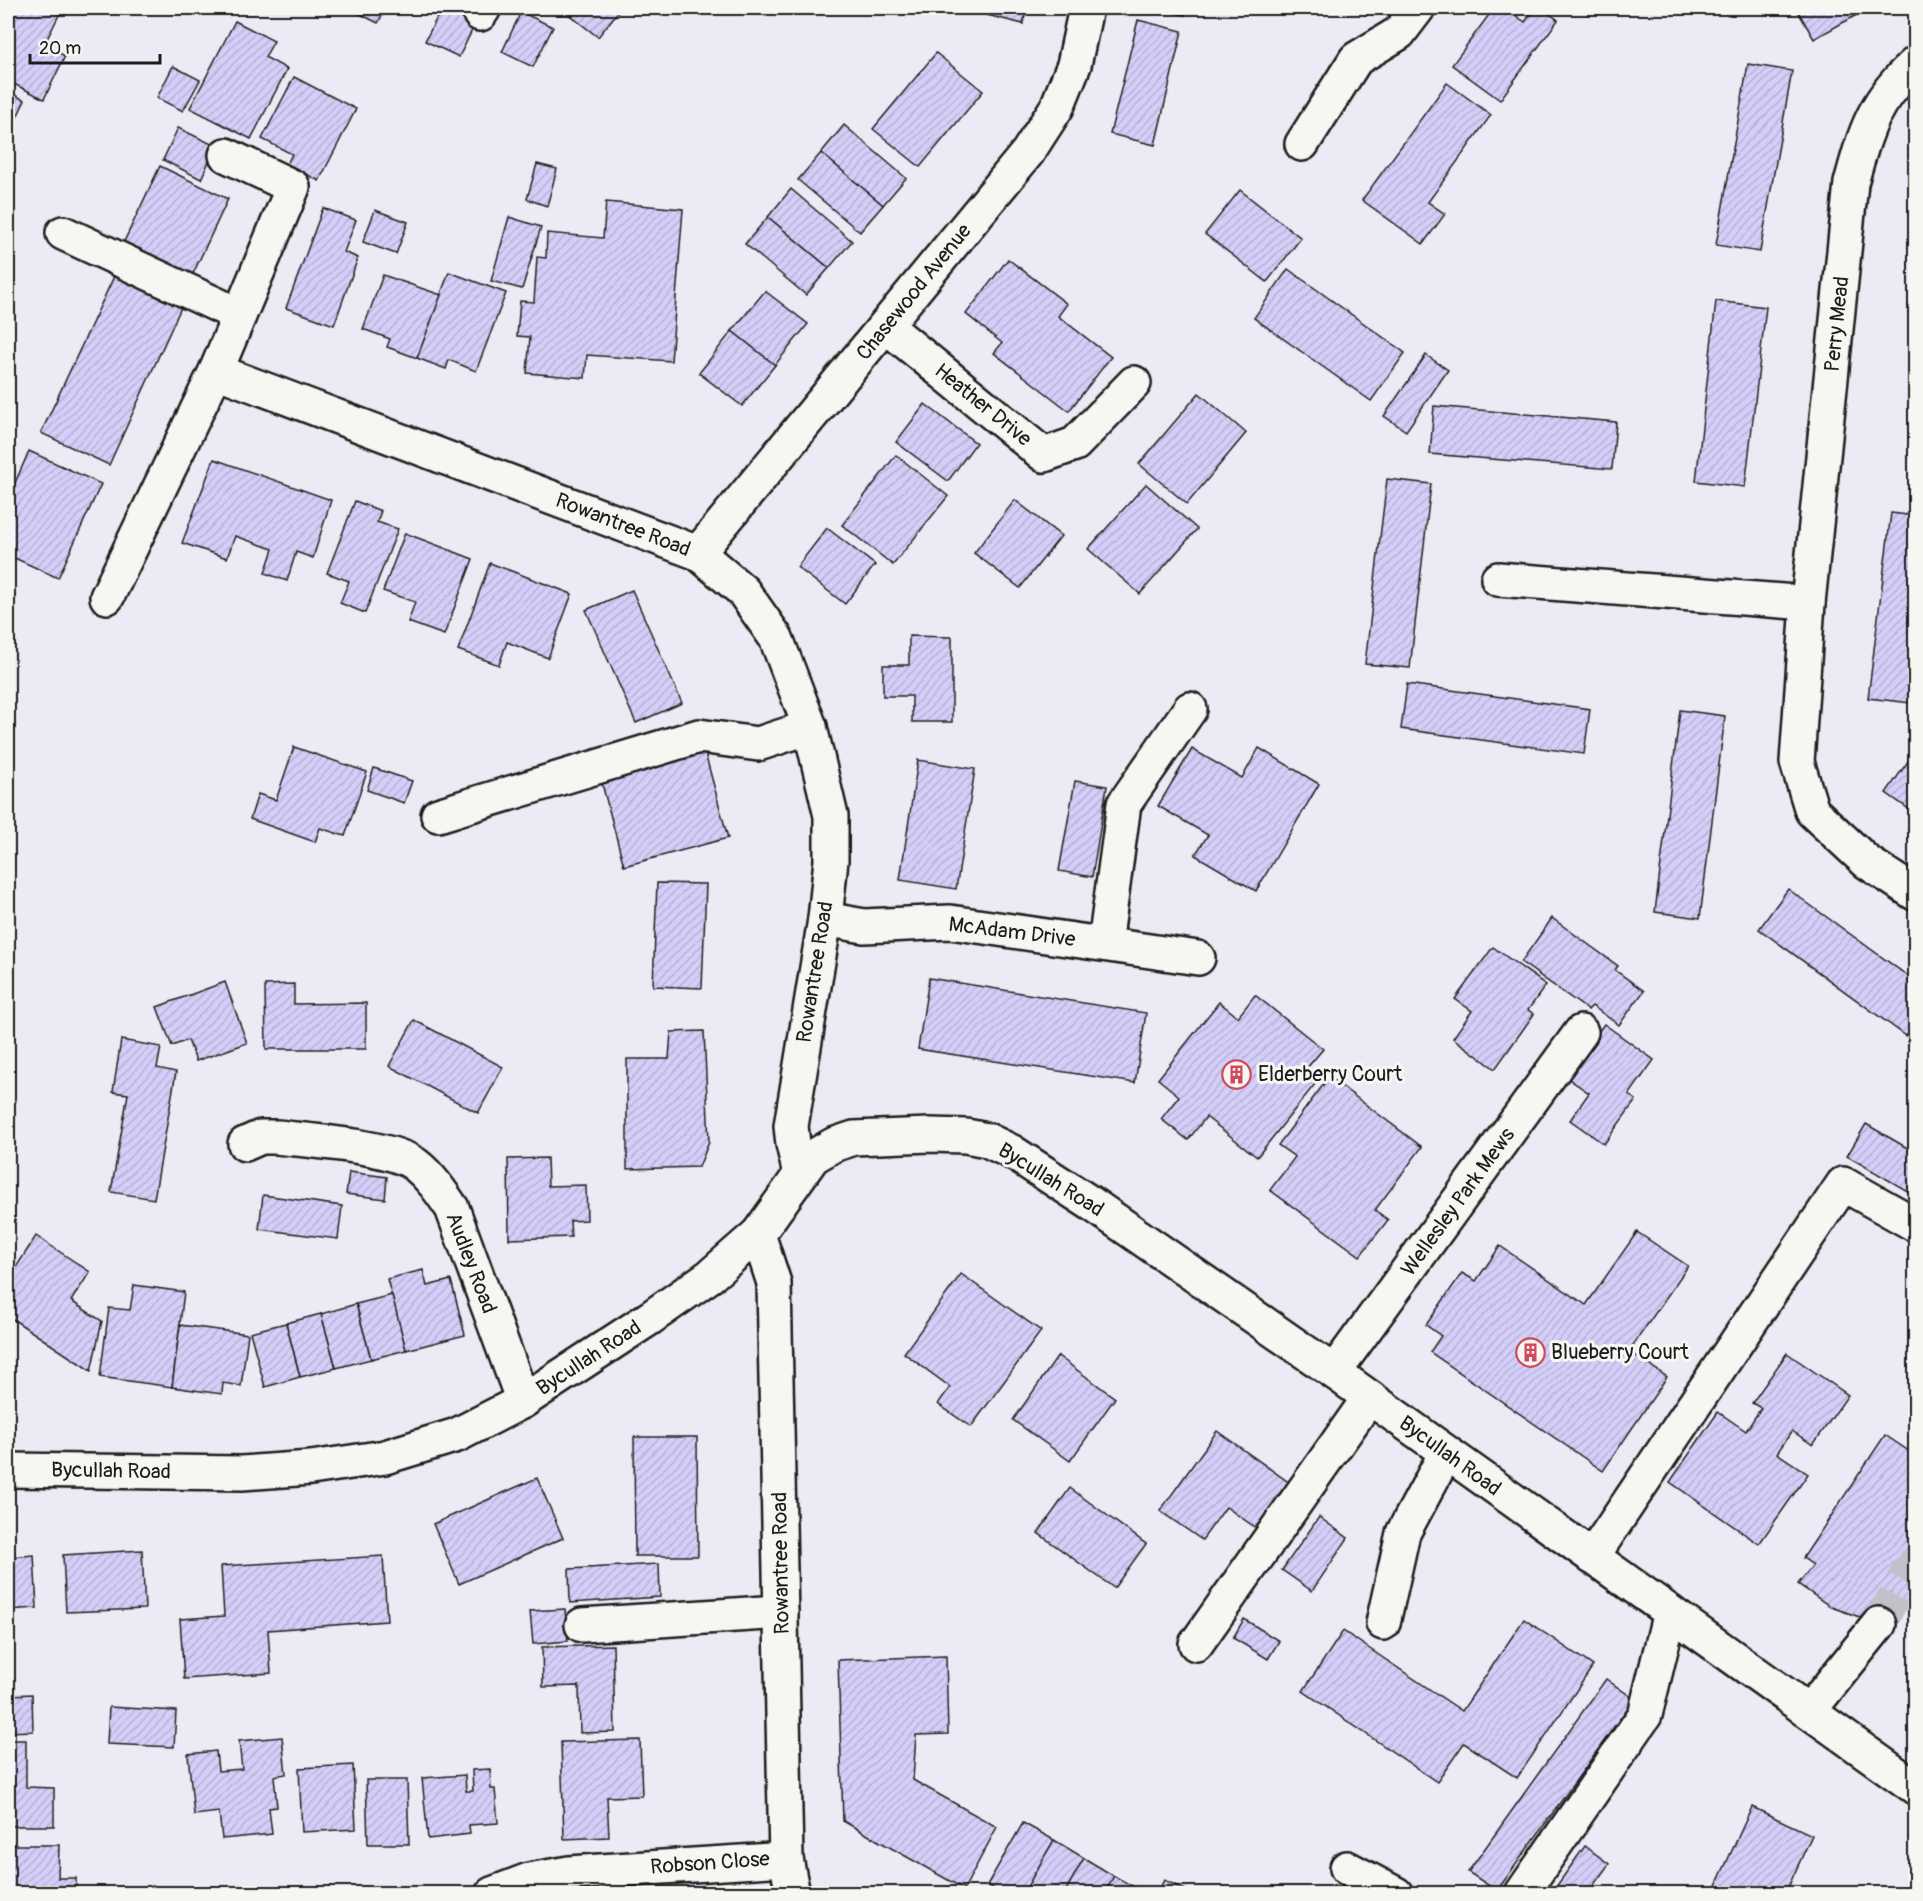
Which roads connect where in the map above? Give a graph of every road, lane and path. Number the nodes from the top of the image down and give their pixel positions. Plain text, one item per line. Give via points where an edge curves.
1 (1086, 8) edge
2 (1418, 8) edge
3 (1916, 63) edge
4 (1302, 144) dead end
5 (226, 155) dead end
6 (63, 233) dead end
7 (239, 315) junction
8 (886, 326) junction
9 (216, 371) junction
10 (1134, 383) dead end
11 (698, 553) junction
12 (1498, 579) dead end
13 (107, 597) dead end
14 (1808, 603) junction
15 (1190, 709) dead end
16 (810, 727) junction
17 (438, 815) dead end
18 (1916, 894) edge
19 (825, 919) junction
20 (1105, 944) junction
21 (1198, 958) dead end
22 (1581, 1032) dead end
23 (245, 1144) dead end
24 (800, 1174) junction
25 (1916, 1225) edge
26 (758, 1234) junction
27 (1334, 1372) junction
28 (1369, 1398) junction
29 (523, 1401) junction
30 (1446, 1453) junction
31 (8, 1470) edge
32 (1592, 1557) junction
33 (782, 1611) junction
34 (1670, 1612) junction
35 (1383, 1623) dead end
36 (1879, 1624) tunnel mouth
37 (582, 1625) dead end
38 (1196, 1644) dead end
39 (1809, 1711) junction
40 (1916, 1788) edge
41 (786, 1859) junction
42 (1347, 1868) dead end
43 (492, 1893) edge
44 (793, 1893) edge
45 (1396, 1893) edge
46 (1522, 1893) edge

1 - 8 street, Chasewood Avenue via 1074,65 1057,107 1028,152
2 - 4 street via 1399,33 1356,59
3 - 14 street, Perry Mead via 1883,99 1864,136 1851,183
5 - 7 street via 293,187
6 - 7 street
7 - 9 street
8 - 10 street, Heather Drive via 1044,455 1076,444
8 - 11 street, Chasewood Avenue
9 - 11 street, Rowantree Road
9 - 13 street
11 - 16 street, Rowantree Road via 743,591 776,638
12 - 14 street
14 - 18 street, Perry Mead via 1797,762 1812,811 1867,862
15 - 20 street via 1125,804
16 - 17 street via 758,744 699,736
16 - 19 street, Rowantree Road via 831,816
19 - 20 street, McAdam Drive via 864,926 950,922
19 - 24 street, Rowantree Road via 792,1126
20 - 21 street, McAdam Drive
22 - 27 street, Wellesley Park Mews
23 - 29 street, Audley Road via 261,1137 288,1138 390,1152 414,1164 452,1208
24 - 26 street, Bycullah Road
24 - 27 street, Bycullah Road via 813,1157 854,1138 930,1135 987,1140 1092,1204
25 - 32 street via 1843,1184
26 - 29 street, Bycullah Road via 710,1276
26 - 33 street, Rowantree Road via 774,1283
27 - 28 street, Bycullah Road
28 - 30 street, Bycullah Road
28 - 38 street
29 - 31 street, Bycullah Road via 456,1435 385,1457 311,1468 242,1473
30 - 32 street, Bycullah Road
30 - 35 street via 1403,1533
32 - 34 street, Bycullah Road
33 - 37 street
33 - 41 street, Rowantree Road
34 - 39 street, Bycullah Road
34 - 46 street via 1644,1715
36 - 39 street
39 - 40 street, Bycullah Road
41 - 43 street, Robson Close via 569,1873 529,1880
41 - 44 street, Rowantree Road
42 - 45 street

